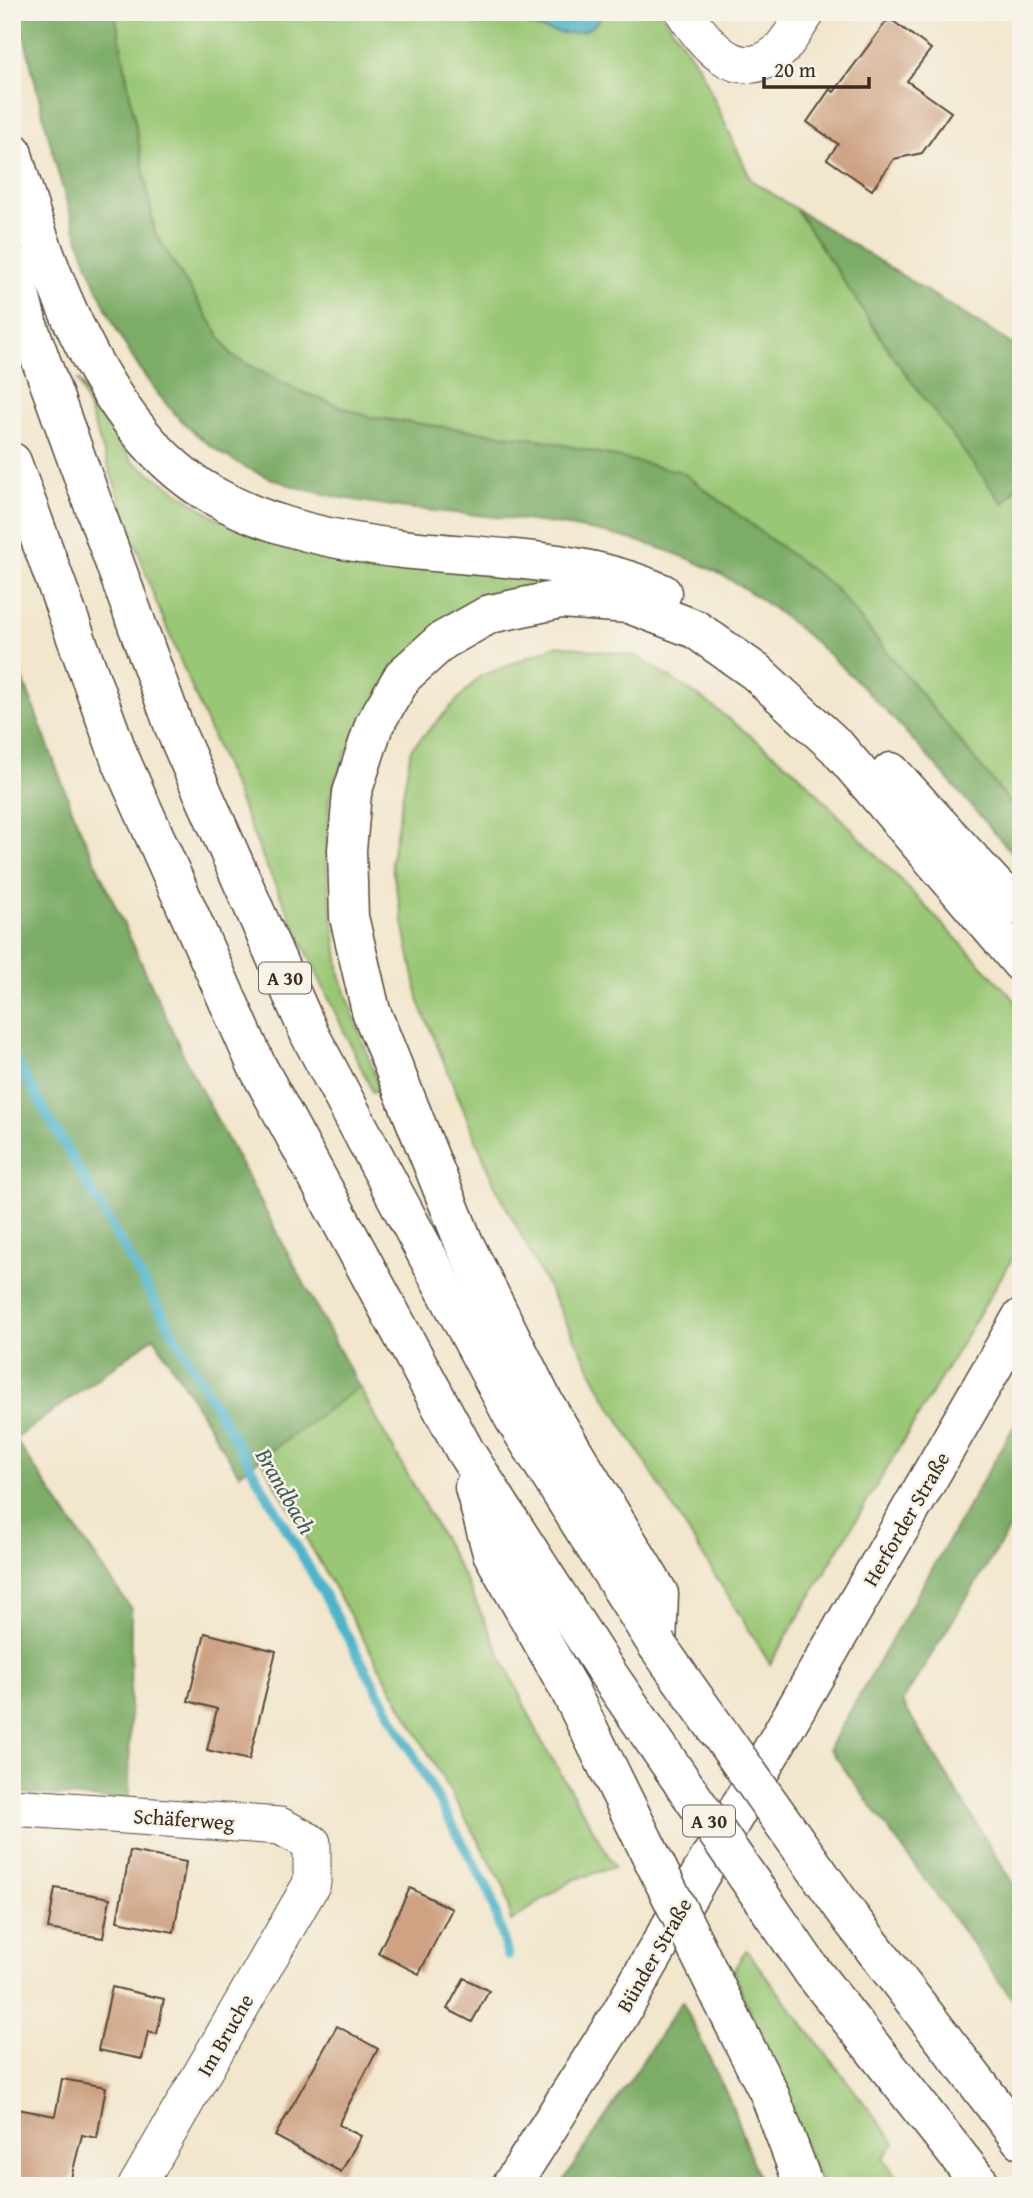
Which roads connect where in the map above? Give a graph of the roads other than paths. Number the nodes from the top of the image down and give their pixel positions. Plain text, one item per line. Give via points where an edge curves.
1 (684, 12) edge
2 (807, 12) edge
3 (12, 151) edge
4 (12, 265) edge
5 (12, 462) edge
6 (1021, 907) edge
7 (1021, 963) edge
8 (1021, 1318) edge
9 (465, 1451) junction
10 (657, 1645) junction
11 (791, 1720) joint
12 (12, 1807) edge
13 (312, 1883) joint
14 (1021, 2140) edge
15 (137, 2186) edge
16 (511, 2186) edge
17 (804, 2186) edge
18 (982, 2186) edge

1 - 2 street via 706,44 729,61 753,63 777,52
3 - 6 main road via 32,223 75,327 116,400 175,467 213,496 278,524 340,540 571,565 638,582 717,618 773,653
4 - 10 main road, A 30 via 28,325 176,732 310,1035 513,1417
5 - 9 main road, A 30 via 119,756 256,1064
7 - 10 main road via 837,747 756,671 695,629 629,604 561,599 490,614 442,641 403,676 374,726 352,793 348,850 349,917 371,1011 464,1243 542,1399 659,1594
8 - 11 main road, Herforder Straße
9 - 17 main road, bridge via 492,1553 569,1689 769,2093
9 - 18 main road, A 30, bridge via 606,1671 811,1971
10 - 14 main road, A 30, bridge via 852,1920
11 - 16 main road, Bünder Straße via 620,2016
12 - 13 street, Schäferweg via 279,1826 312,1843
13 - 15 street, Im Bruche

